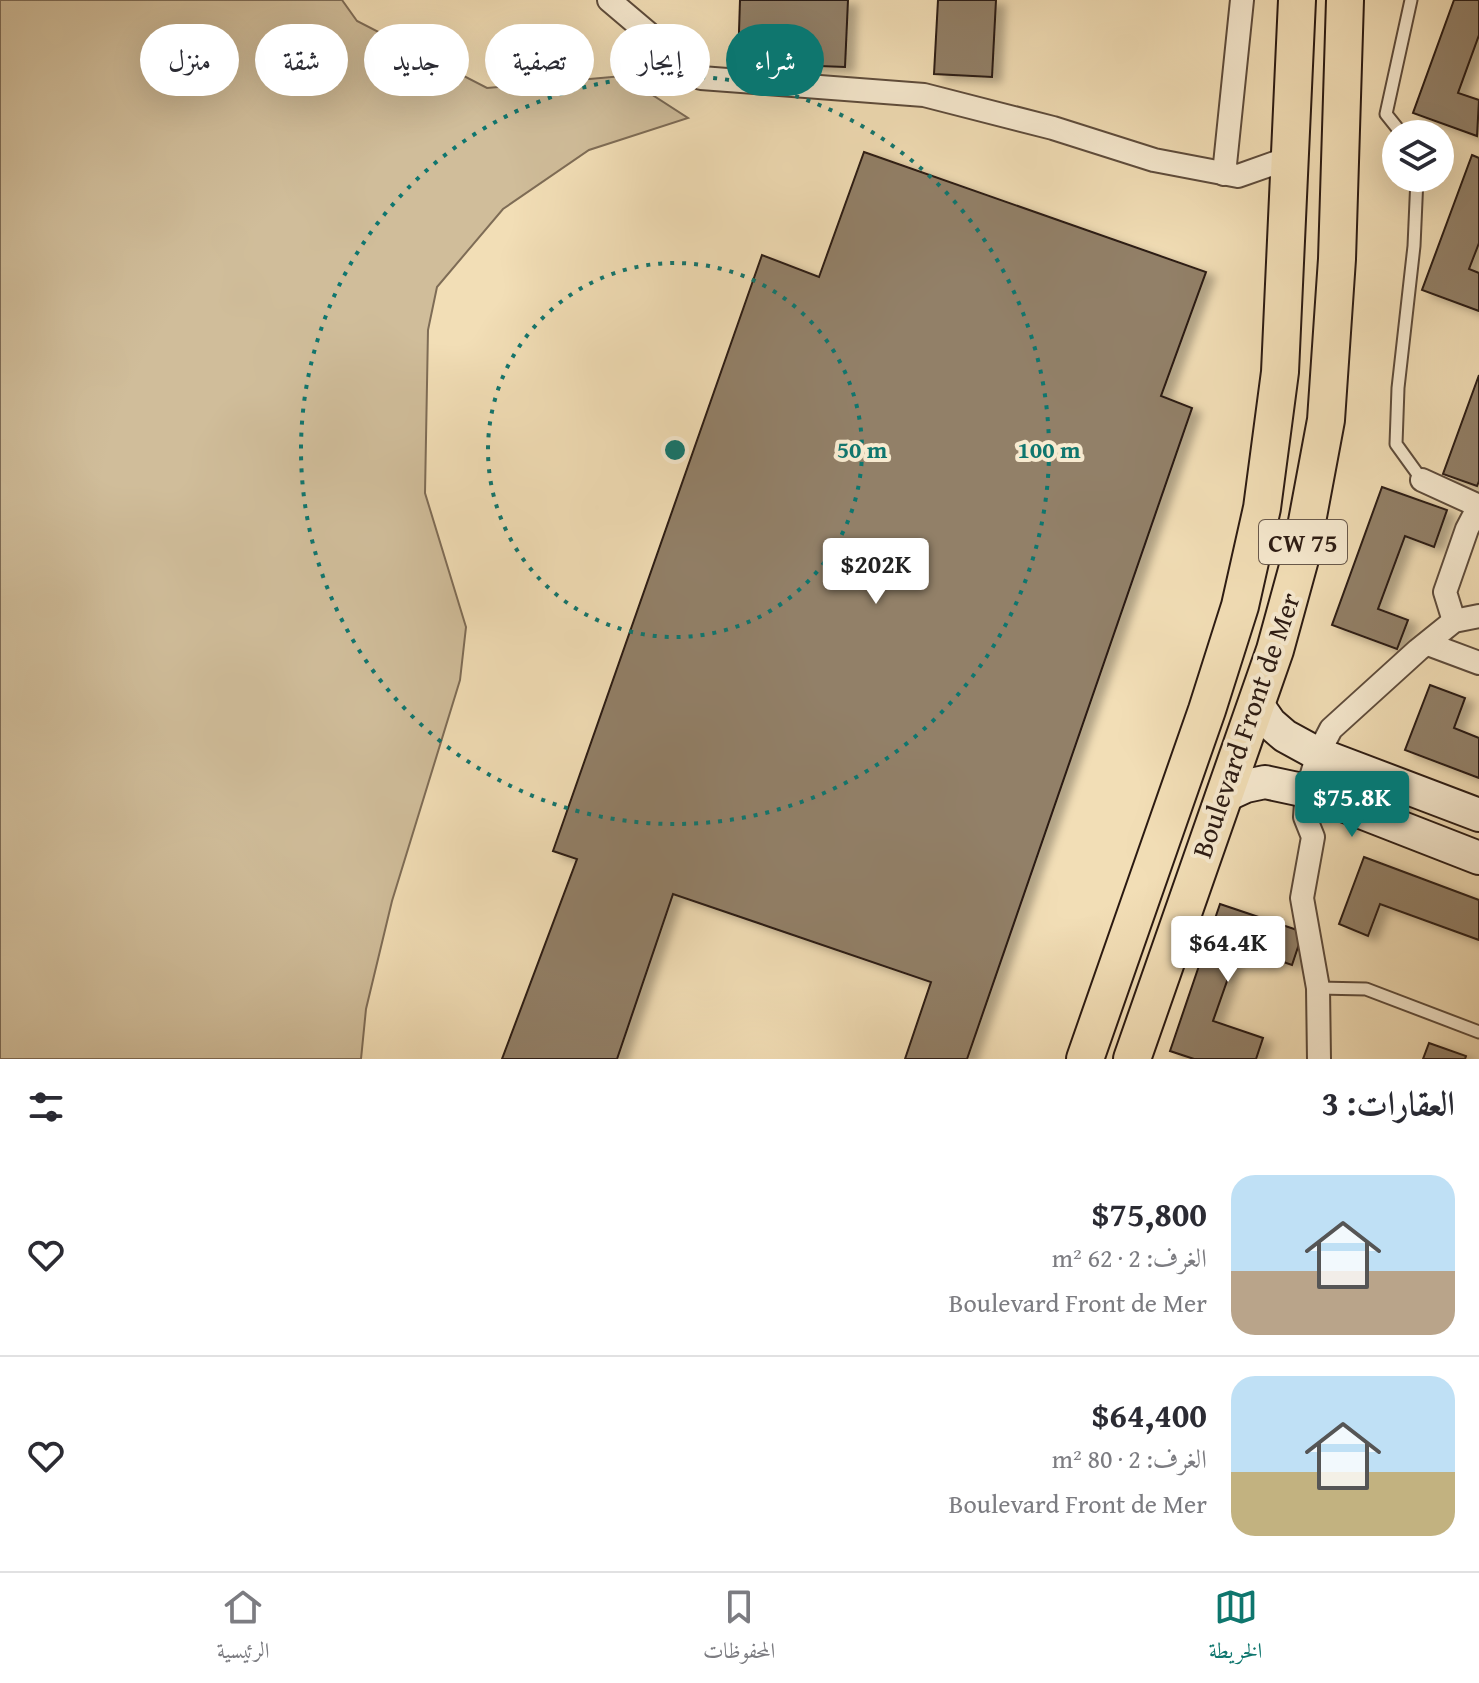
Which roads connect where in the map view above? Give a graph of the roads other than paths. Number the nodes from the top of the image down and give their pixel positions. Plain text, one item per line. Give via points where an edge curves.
1 (609, 0) edge
2 (1242, 0) edge
3 (1297, 0) edge
4 (1345, 0) edge
5 (1411, 0) edge
6 (1391, 120) edge
7 (1289, 158) junction
8 (1224, 174) junction
9 (1416, 192) edge
10 (1422, 480) joint
11 (1479, 506) edge
12 (1479, 616) edge
13 (1454, 621) junction
14 (1428, 644) junction
15 (1479, 663) edge
16 (1256, 703) junction
17 (1318, 754) junction
18 (1307, 791) junction
19 (1222, 797) junction
20 (1479, 815) edge
21 (1479, 858) edge
22 (1318, 988) junction
23 (1479, 1032) edge
24 (1085, 1059) edge
25 (1132, 1059) edge
26 (1319, 1059) edge

1 - 8 street via 701,78 924,95 1154,160
2 - 8 street
3 - 7 main road, CW 75
4 - 16 main road, Boulevard Front de Mer / CW 75 via 1326,420 1300,559
5 - 6 lane via 1386,114
7 - 8 street via 1238,176
7 - 24 main road, CW 75 via 1280,372 1262,508 1240,606
9 - 10 lane via 1396,444
10 - 11 street
11 - 13 street via 1445,592
12 - 13 street
13 - 14 street
14 - 15 street
14 - 17 street via 1331,729
16 - 17 street via 1285,736
16 - 19 main road, Boulevard Front de Mer / CW 75
17 - 18 street
17 - 20 street
18 - 19 street via 1265,782
18 - 21 street
18 - 22 street via 1305,817 1313,837 1302,898
19 - 25 main road, Boulevard Front de Mer / CW 75
22 - 23 lane via 1366,989
22 - 26 street

